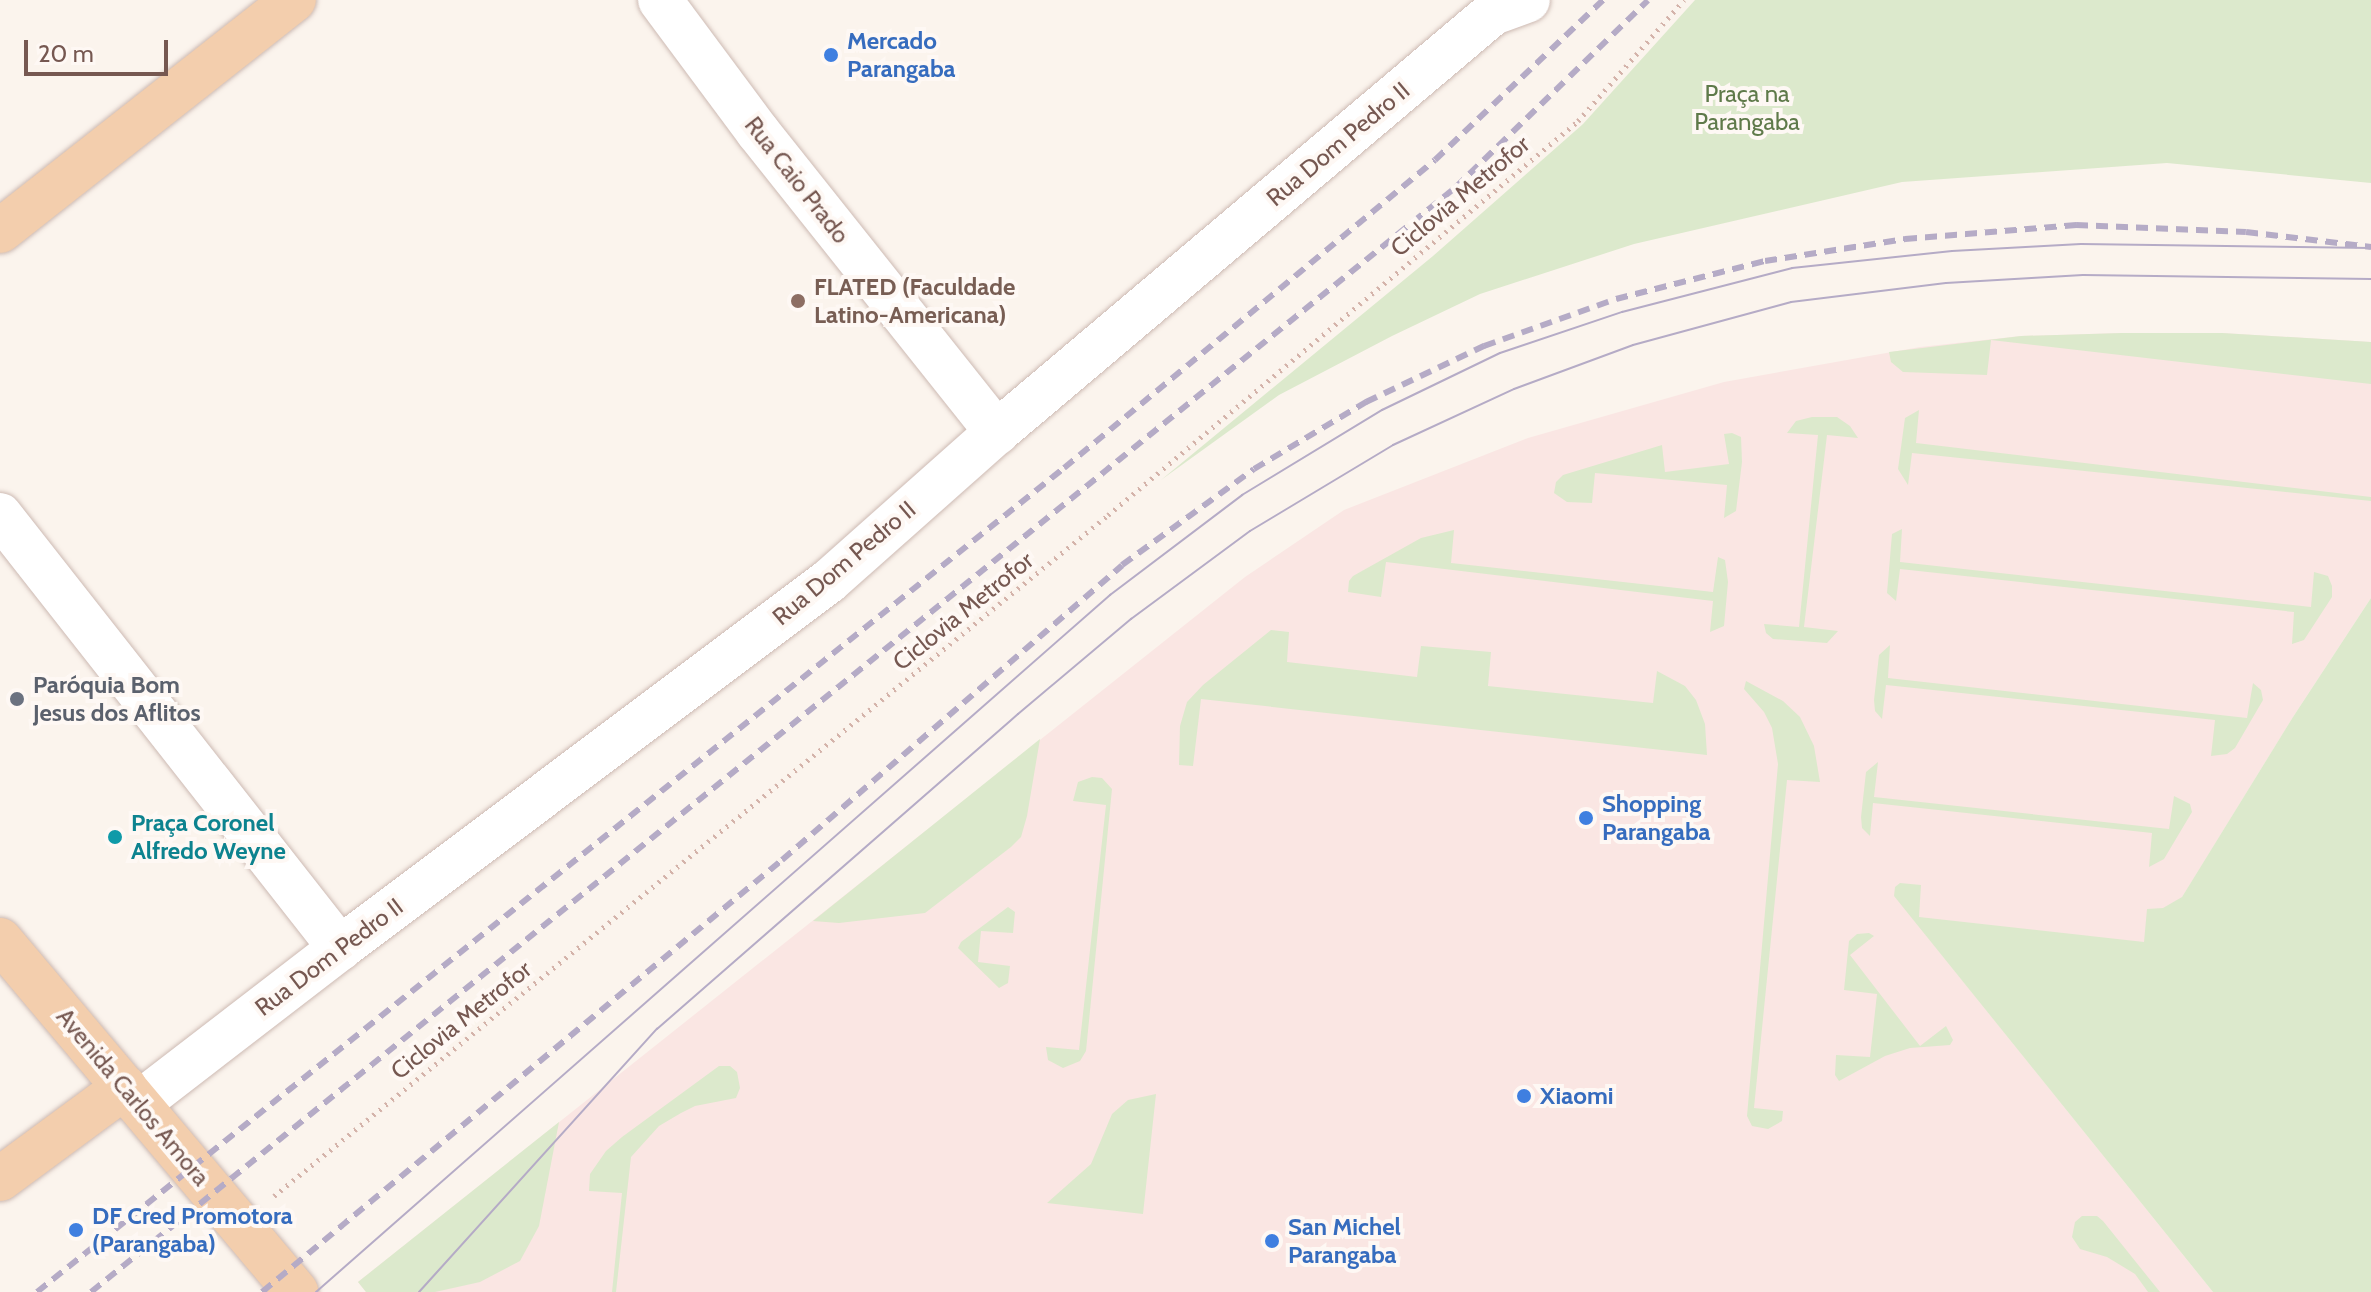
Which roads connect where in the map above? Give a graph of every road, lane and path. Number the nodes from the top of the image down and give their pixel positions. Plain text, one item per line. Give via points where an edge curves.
1 (294, 0) edge
2 (660, 0) edge
3 (1684, 0) edge
4 (1501, 4) edge
5 (0, 231) edge
6 (997, 432) junction
7 (0, 515) edge
8 (0, 940) edge
9 (340, 948) junction
10 (132, 1095) junction
11 (0, 1179) edge
12 (240, 1223) junction
13 (296, 1292) edge

1 - 5 main road
2 - 6 street, Rua Caio Prado
3 - 12 path, Ciclovia Metrofor via 1578,121 1108,515
4 - 6 street, Rua Dom Pedro II
6 - 9 street, Rua Dom Pedro II via 829,581
7 - 9 street
8 - 10 main road, Avenida Carlos Amora
9 - 10 street, Rua Dom Pedro II
10 - 11 main road, Rua Dom Pedro II
10 - 12 main road, Avenida Carlos Amora
12 - 13 main road, Avenida Carlos Amora

